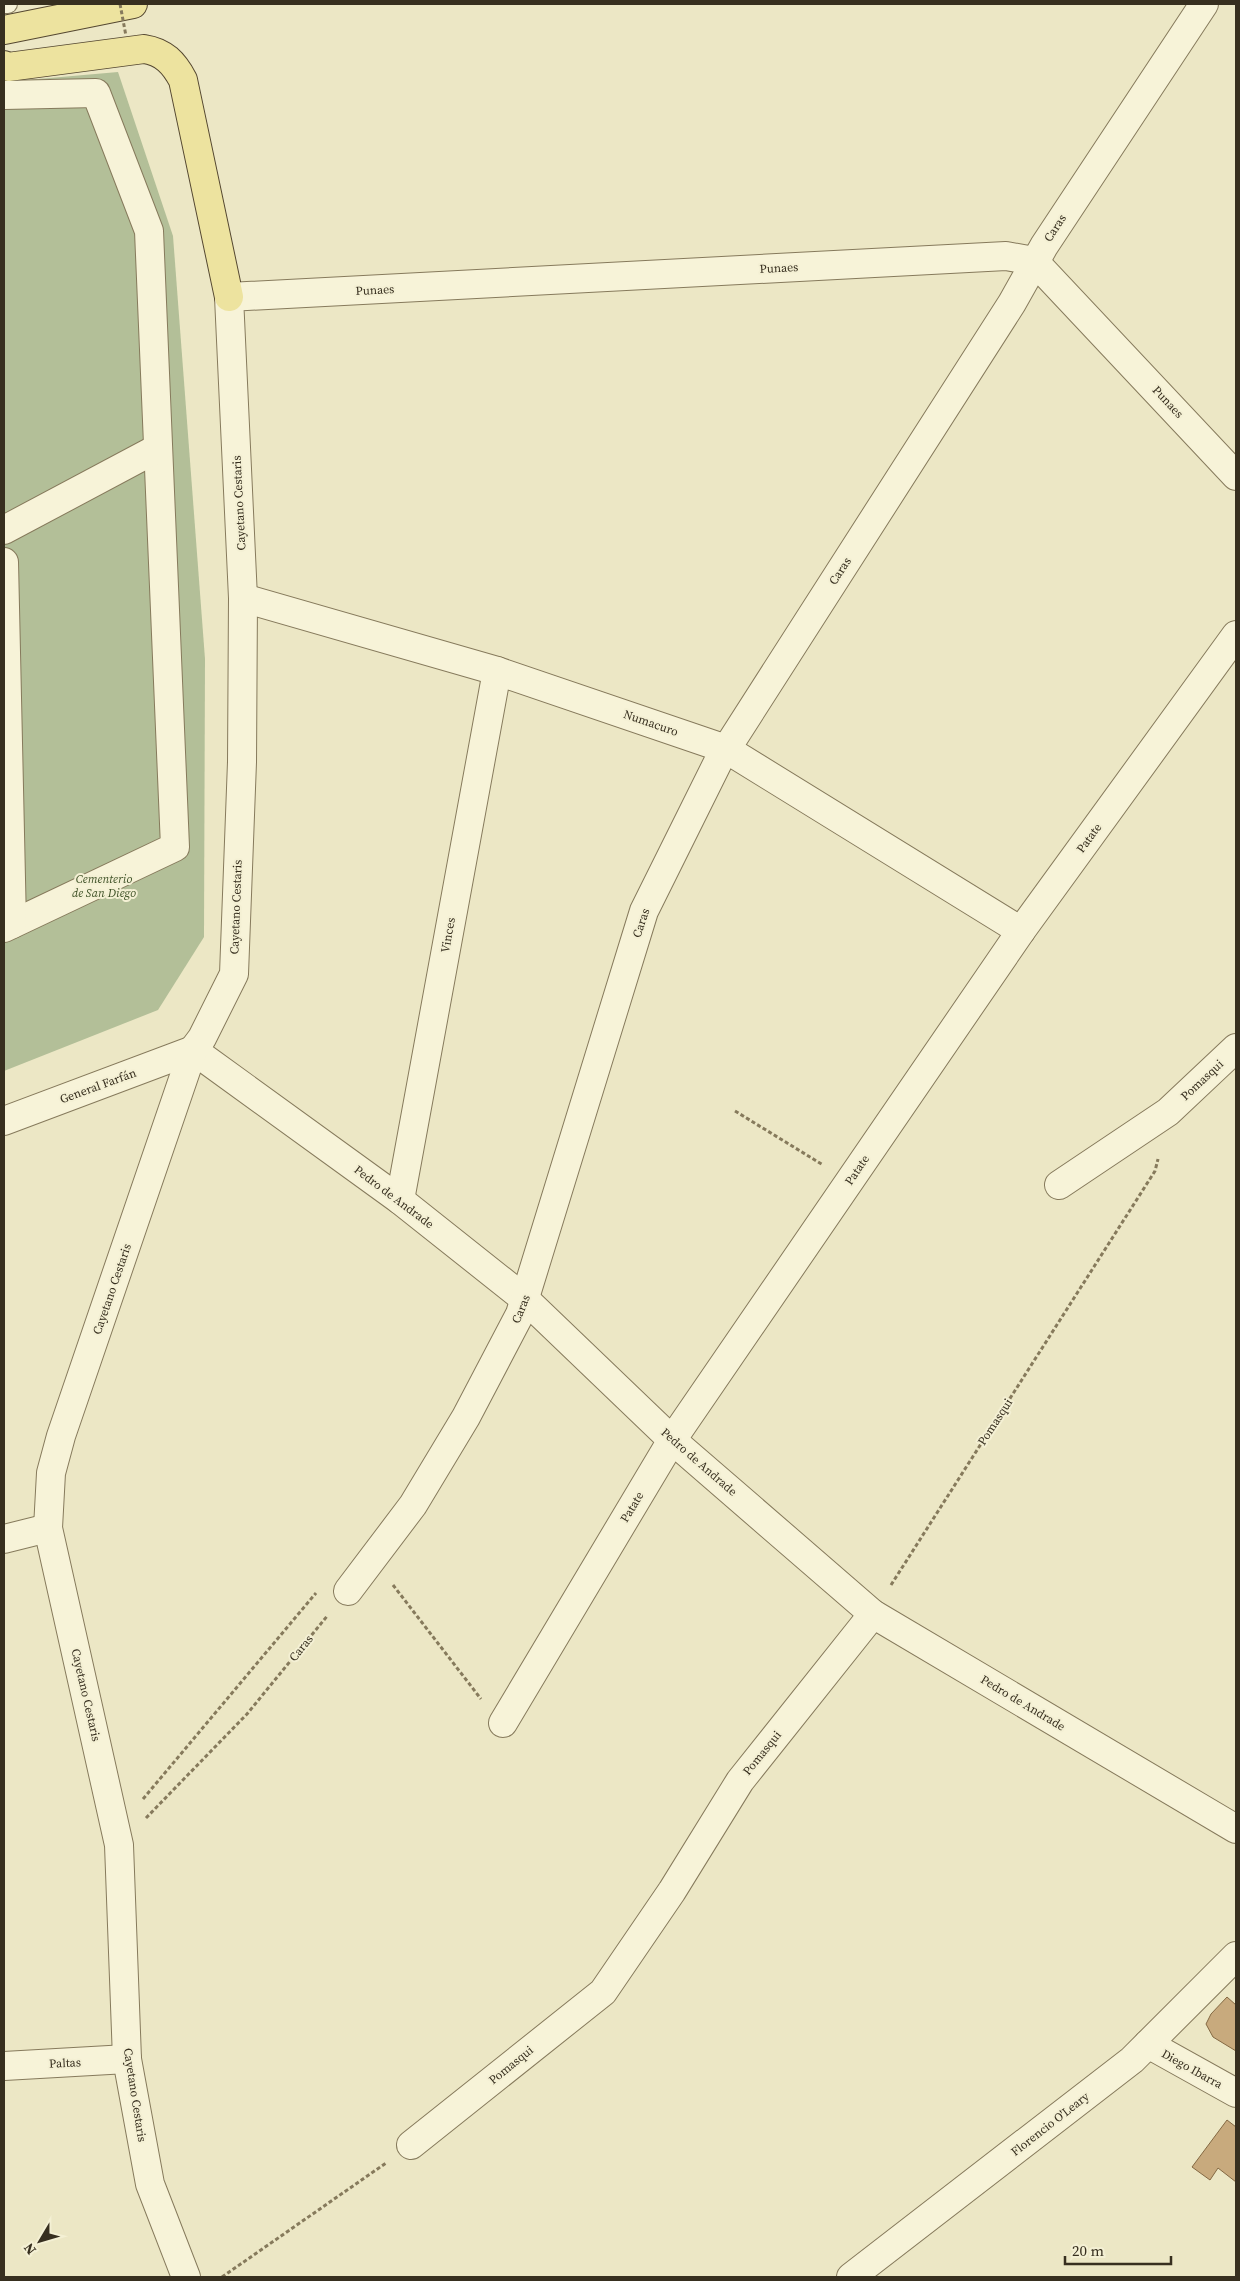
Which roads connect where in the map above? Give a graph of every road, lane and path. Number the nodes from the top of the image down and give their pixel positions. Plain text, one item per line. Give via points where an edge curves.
1 (4, 4) edge
2 (8, 4) edge
3 (120, 4) edge
4 (133, 4) edge
5 (1204, 4) edge
6 (4, 30) edge
7 (126, 36) dead end
8 (4, 65) edge
9 (4, 95) edge
10 (1034, 261) junction
11 (229, 297) junction
12 (158, 448) junction
13 (1236, 476) edge
14 (4, 530) edge
15 (4, 562) edge
16 (243, 598) junction
17 (1236, 635) edge
18 (496, 671) junction
19 (726, 749) junction
20 (8, 926) edge
21 (1022, 931) junction
22 (1236, 1048) edge
23 (193, 1050) junction
24 (735, 1111) dead end
25 (1168, 1112) junction
26 (4, 1121) edge
27 (828, 1168) dead end
28 (1059, 1185) dead end
29 (400, 1200) junction
30 (526, 1300) junction
31 (672, 1440) junction
32 (48, 1528) junction
33 (4, 1539) edge
34 (392, 1584) dead end
35 (348, 1591) joint
36 (316, 1592) dead end
37 (872, 1614) junction
38 (494, 1714) joint
39 (139, 1804) dead end
40 (1236, 1829) edge
41 (119, 1845) junction
42 (1236, 1956) edge
43 (1148, 2044) junction
44 (127, 2059) junction
45 (4, 2066) edge
46 (1236, 2094) edge
47 (411, 2145) joint
48 (186, 2277) edge
49 (222, 2277) edge
50 (851, 2277) edge

1 - 2 lane
3 - 7 path, bridge
4 - 6 main road
5 - 10 street, Caras
8 - 11 main road via 144,49 154,50 169,59 183,80
9 - 12 street via 96,93 149,231
10 - 11 street, Punaes via 1006,256
10 - 13 street, Punaes
10 - 19 street, Caras via 1012,303
11 - 16 street, Cayetano Cestaris
12 - 14 street
12 - 20 street via 175,847
15 - 20 street
16 - 18 street, Numacuro
16 - 23 street, Cayetano Cestaris via 242,762 234,974 215,1015
17 - 21 street, Patate
18 - 19 street, Numacuro
18 - 29 street, Vinces
19 - 21 street, Numacuro
19 - 30 street, Caras via 644,911
21 - 31 street, Patate
22 - 25 street, Pomasqui
23 - 26 street, General Farfán
23 - 29 street, Pedro de Andrade
23 - 32 street, Cayetano Cestaris via 61,1436 51,1473
24 - 27 path
25 - 28 street, Pomasqui
25 - 37 path, Pomasqui via 1155,1171
29 - 30 street, Pedro de Andrade
30 - 31 street, Pedro de Andrade
30 - 35 street, Caras via 466,1418 413,1506
31 - 37 street, Pedro de Andrade
31 - 38 street, Patate
32 - 33 street
32 - 41 street, Cayetano Cestaris
34 - 38 path
35 - 41 path, Caras via 247,1714
36 - 39 path
37 - 40 street, Pedro de Andrade
37 - 47 street, Pomasqui via 740,1780 672,1891 602,1992
41 - 44 street, Cayetano Cestaris
42 - 43 street, Florencio O'Leary
43 - 46 street, Diego Ibarra
43 - 50 street, Florencio O'Leary via 1132,2060
44 - 45 street, Paltas
44 - 48 street, Cayetano Cestaris via 150,2184
47 - 49 path

